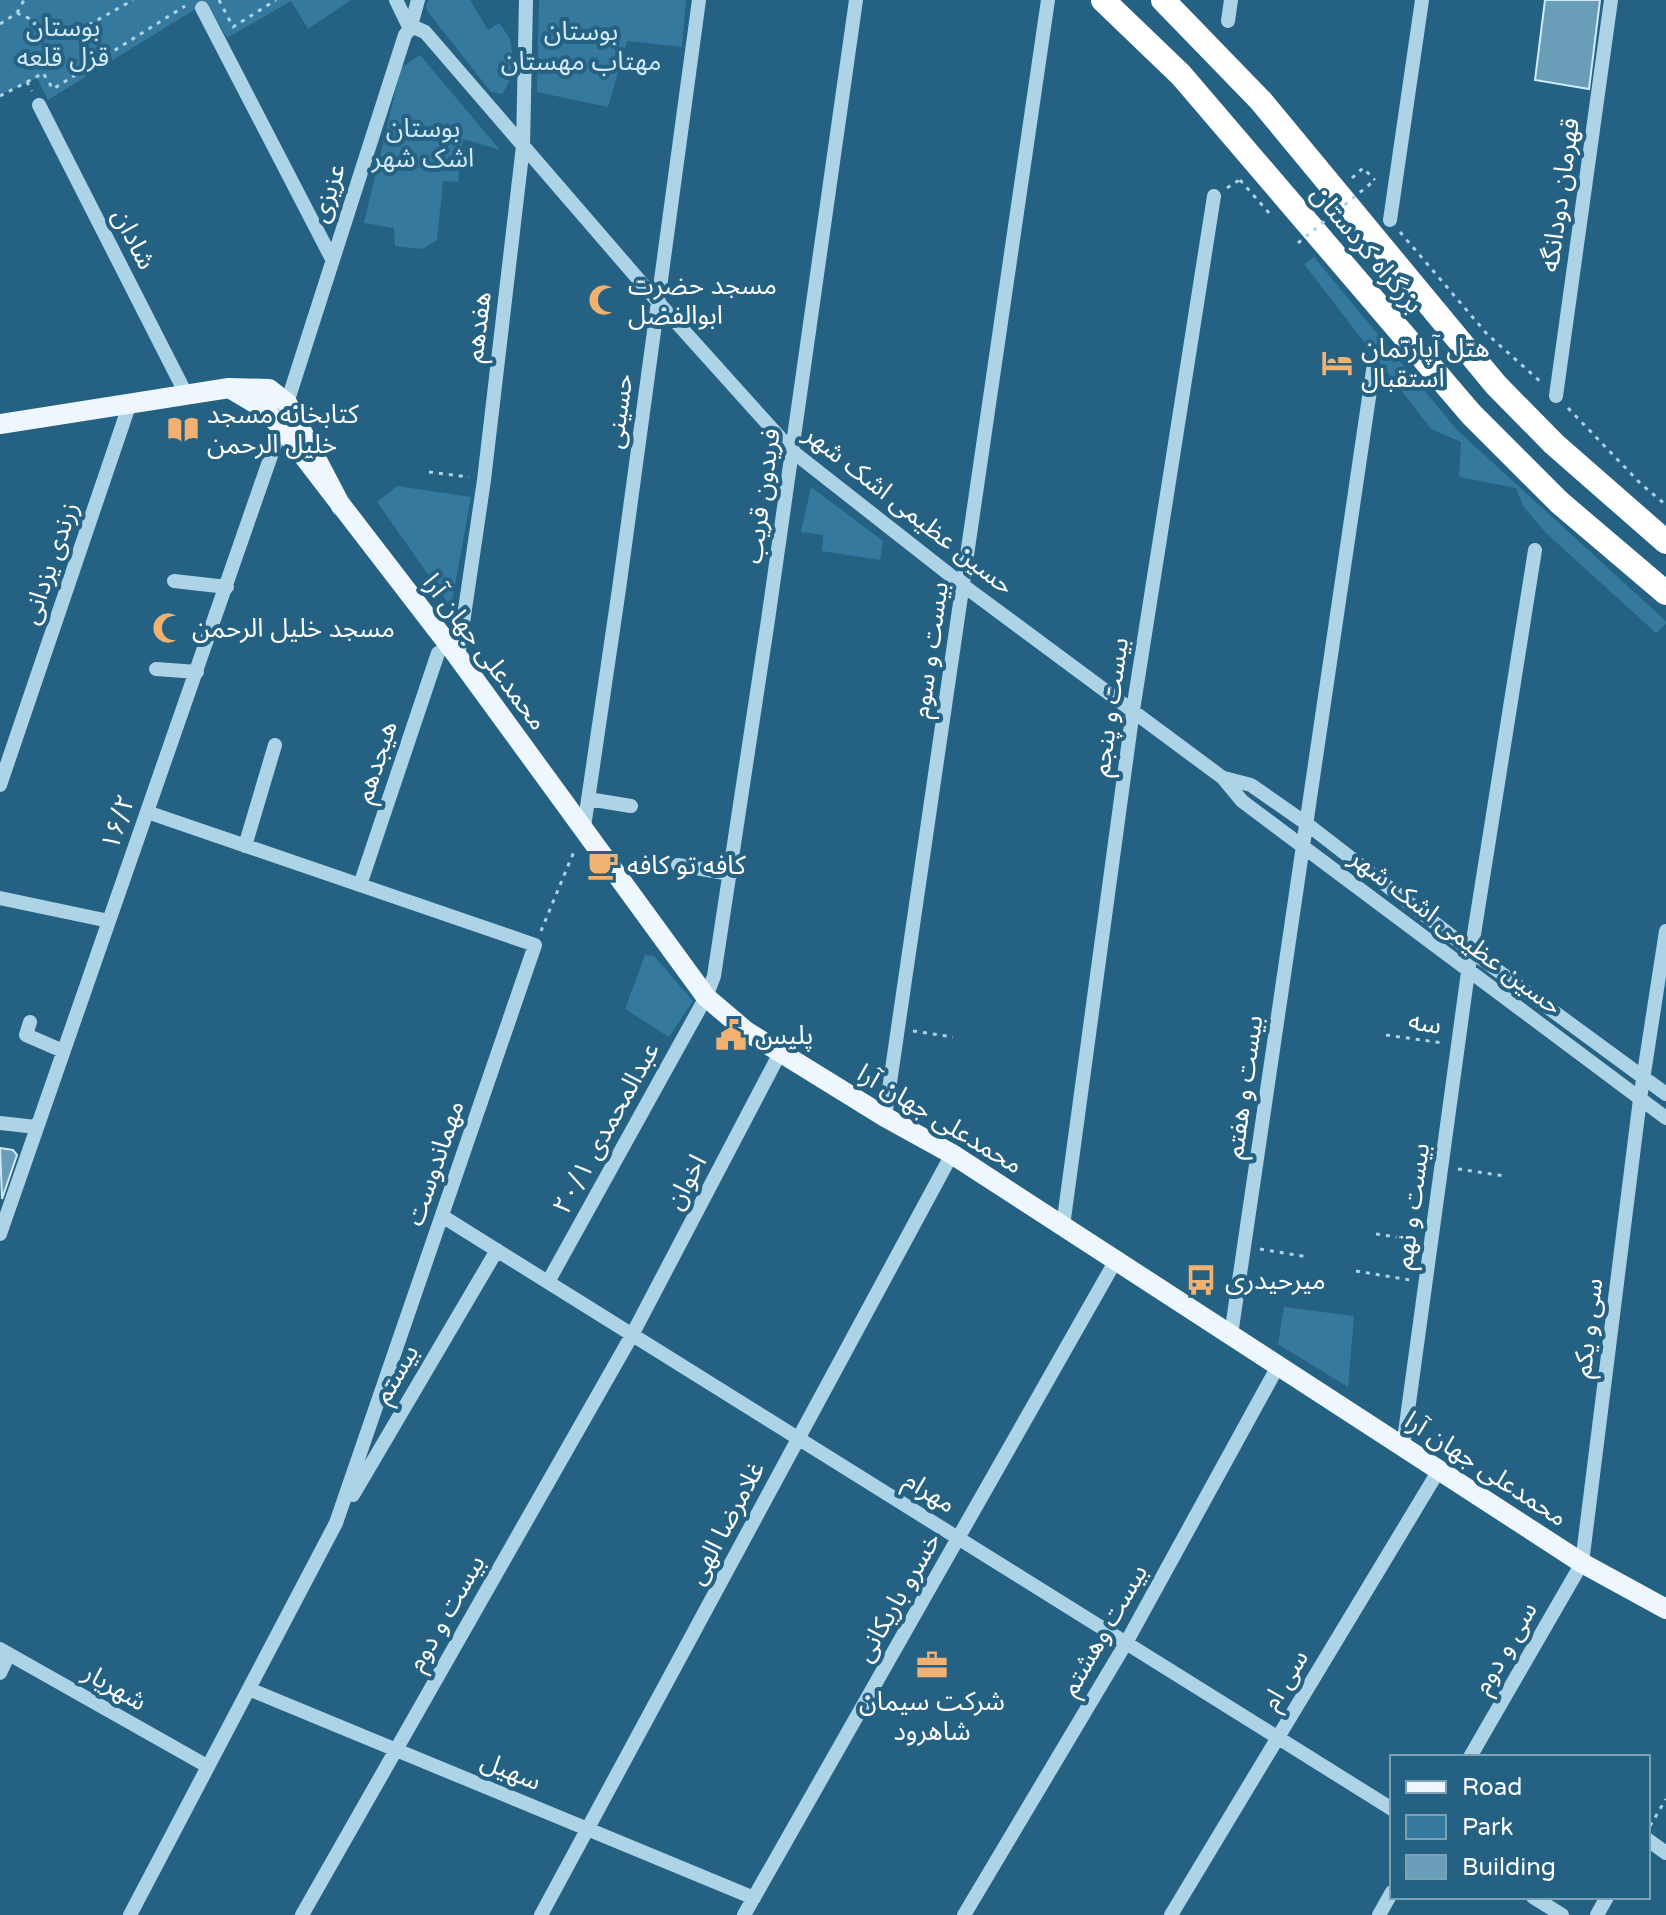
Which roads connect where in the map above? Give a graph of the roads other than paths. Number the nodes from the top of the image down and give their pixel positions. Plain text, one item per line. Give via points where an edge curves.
1 (396, 0) edge
2 (418, 0) edge
3 (526, 0) edge
4 (699, 0) edge
5 (856, 0) edge
6 (1048, 0) edge
7 (1103, 0) edge
8 (1163, 0) edge
9 (1231, 0) edge
10 (1422, 0) edge
11 (1611, 0) edge
12 (198, 4) edge
13 (1228, 21) dead end
14 (410, 29) junction
15 (39, 105) road end
16 (523, 146) junction
17 (1214, 196) road end
18 (1390, 220) road end
19 (332, 259) junction
20 (658, 302) junction
21 (1373, 370) dead end
22 (229, 388) junction
23 (186, 394) junction
24 (1556, 396) road end
25 (130, 403) junction
26 (287, 403) junction
27 (0, 424) edge
28 (281, 427) junction
29 (792, 451) junction
30 (341, 506) junction
31 (1666, 542) edge
32 (1535, 550) dead end
33 (174, 581) dead end
34 (964, 586) junction
35 (227, 587) junction
36 (1666, 593) edge
37 (448, 655) junction
38 (156, 669) dead end
39 (197, 672) junction
40 (1133, 710) junction
41 (275, 745) dead end
42 (1223, 778) junction
43 (0, 785) edge
44 (588, 799) junction
45 (631, 806) dead end
46 (147, 812) junction
47 (1307, 824) junction
48 (584, 827) junction
49 (245, 846) junction
50 (1303, 846) junction
51 (678, 865) dead end
52 (731, 874) junction
53 (360, 885) junction
54 (0, 898) edge
55 (109, 921) junction
56 (1666, 931) edge
57 (1471, 951) junction
58 (1468, 972) junction
59 (706, 997) junction
60 (30, 1022) dead end
61 (63, 1051) junction
62 (781, 1051) junction
63 (1643, 1077) junction
64 (1666, 1094) edge
65 (1640, 1099) junction
66 (885, 1117) junction
67 (1666, 1118) edge
68 (0, 1123) edge
69 (36, 1127) junction
70 (952, 1154) junction
71 (442, 1216) junction
72 (1063, 1226) junction
73 (0, 1234) edge
74 (497, 1250) junction
75 (1116, 1260) junction
76 (548, 1282) junction
77 (632, 1335) junction
78 (1231, 1335) junction
79 (1278, 1366) junction
80 (799, 1439) junction
81 (1403, 1447) junction
82 (1439, 1470) junction
83 (336, 1523) junction
84 (958, 1538) junction
85 (1582, 1563) junction
86 (1666, 1609) edge
87 (1126, 1643) junction
88 (5, 1651) edge
89 (0, 1673) edge
90 (249, 1689) junction
91 (1278, 1738) junction
92 (396, 1750) junction
93 (1471, 1755) edge
94 (207, 1766) junction
95 (1390, 1808) edge
96 (588, 1829) junction
97 (1390, 1896) edge
98 (754, 1898) junction
99 (1536, 1899) edge
100 (130, 1915) edge
101 (302, 1915) edge
102 (541, 1915) edge
103 (744, 1915) edge
104 (964, 1915) edge
105 (1171, 1915) edge
106 (1379, 1915) edge
107 (1562, 1915) edge

1 - 14 street
2 - 14 street, عزیزی
3 - 16 street, هفدهم
4 - 20 street, حسینی
5 - 29 street, فریدون قریب
6 - 34 street, بیست و سوم
7 - 36 highway, بزرگراه کردستان via 1181,75 1250,174 1471,414 1559,502
8 - 31 highway, بزرگراه کردستان via 1261,101 1496,385
9 - 13 street
10 - 18 street
11 - 24 street, قهرمان دودانگه
12 - 19 street
14 - 16 street, حسین عظیمی اشک شهر via 425,32
14 - 19 street, عزیزی
15 - 23 street, شادان
16 - 20 street, حسین عظیمی اشک شهر
16 - 37 street, هفدهم via 484,480
17 - 40 street, بیست و پنجم
19 - 26 street, عزیزی
20 - 29 street, حسین عظیمی اشک شهر
20 - 44 street, حسینی
21 - 47 street
22 - 23 main road
22 - 26 main road via 269,389
22 - 28 main road via 263,408
23 - 25 main road
25 - 27 main road
25 - 43 street, زرندی یزدانی
26 - 30 main road
28 - 30 main road
28 - 35 street, ۱۶/۲
29 - 34 street, حسین عظیمی اشک شهر
29 - 52 street, فریدون قریب
30 - 37 main road, محمدعلی جهان آرا
32 - 57 street
33 - 35 street
34 - 40 street, حسین عظیمی اشک شهر
34 - 66 street, بیست و سوم
35 - 39 street, ۱۶/۲
37 - 48 main road, محمدعلی جهان آرا
37 - 53 street, هیجدهم
38 - 39 street
39 - 46 street, ۱۶/۲
40 - 42 street, حسین عظیمی اشک شهر
40 - 72 street, بیست و پنجم
41 - 49 street
42 - 47 street, حسین عظیمی اشک شهر via 1251,785
42 - 50 street, حسین عظیمی اشک شهر via 1242,801
44 - 45 street
44 - 48 street, حسینی
46 - 49 street
46 - 55 street, ۱۶/۲
47 - 50 street, بیست و هفتم
47 - 57 street, حسین عظیمی اشک شهر
48 - 59 main road, محمدعلی جهان آرا
49 - 53 street
50 - 58 street, حسین عظیمی اشک شهر
50 - 78 street, بیست و هفتم
51 - 52 street
52 - 59 street, فریدون قریب
53 - 71 street, مهماندوست via 535,945
54 - 55 street
55 - 61 street, ۱۶/۲
56 - 63 street
57 - 58 street, بیست و نهم
57 - 63 street, حسین عظیمی اشک شهر
58 - 65 street, حسین عظیمی اشک شهر
58 - 81 street, بیست و نهم
59 - 62 main road, محمدعلی جهان آرا via 746,1031
59 - 76 street, عبدالمحمدی ۲۰/۱
60 - 61 street via 26,1035
61 - 69 street, ۱۶/۲
62 - 66 main road, محمدعلی جهان آرا
62 - 77 street, اخوان
63 - 64 street, حسین عظیمی اشک شهر
63 - 65 street, سی و یکم
65 - 67 street, حسین عظیمی اشک شهر
65 - 85 street, سی و یکم
66 - 70 main road, محمدعلی جهان آرا
68 - 69 street
69 - 73 street, ۱۶/۲
70 - 72 main road, محمدعلی جهان آرا
70 - 80 street, غلامرضا الهی
71 - 74 street, مهرام
71 - 83 street, مهماندوست
72 - 75 main road, محمدعلی جهان آرا
74 - 76 street, مهرام
74 - 83 street, بیستم
75 - 78 main road, محمدعلی جهان آرا
75 - 84 street, خسرو باریکانی
76 - 77 street, مهرام
77 - 80 street, مهرام
77 - 92 street, بیست و دوم
78 - 79 main road, محمدعلی جهان آرا
79 - 81 main road, محمدعلی جهان آرا
79 - 87 street, بیست وهشتم
80 - 84 street, مهرام
80 - 96 street, غلامرضا الهی
81 - 82 main road, محمدعلی جهان آرا
82 - 85 main road, محمدعلی جهان آرا
82 - 91 street, سی ام
83 - 90 street, مهماندوست
84 - 87 street, مهرام
84 - 98 street, خسرو باریکانی
85 - 86 main road, محمدعلی جهان آرا
85 - 93 street, سی و دوم
87 - 91 street, مهرام
87 - 104 street, بیست وهشتم
88 - 89 street
88 - 94 street, شهریار
90 - 92 street, سهیل
90 - 94 street, مهماندوست
91 - 95 street, مهرام
91 - 105 street, سی ام
92 - 96 street, سهیل
92 - 101 street, بیست و دوم
94 - 100 street
96 - 98 street, سهیل
96 - 102 street, غلامرضا الهی
97 - 106 street
98 - 103 street, خسرو باریکانی
99 - 107 street

